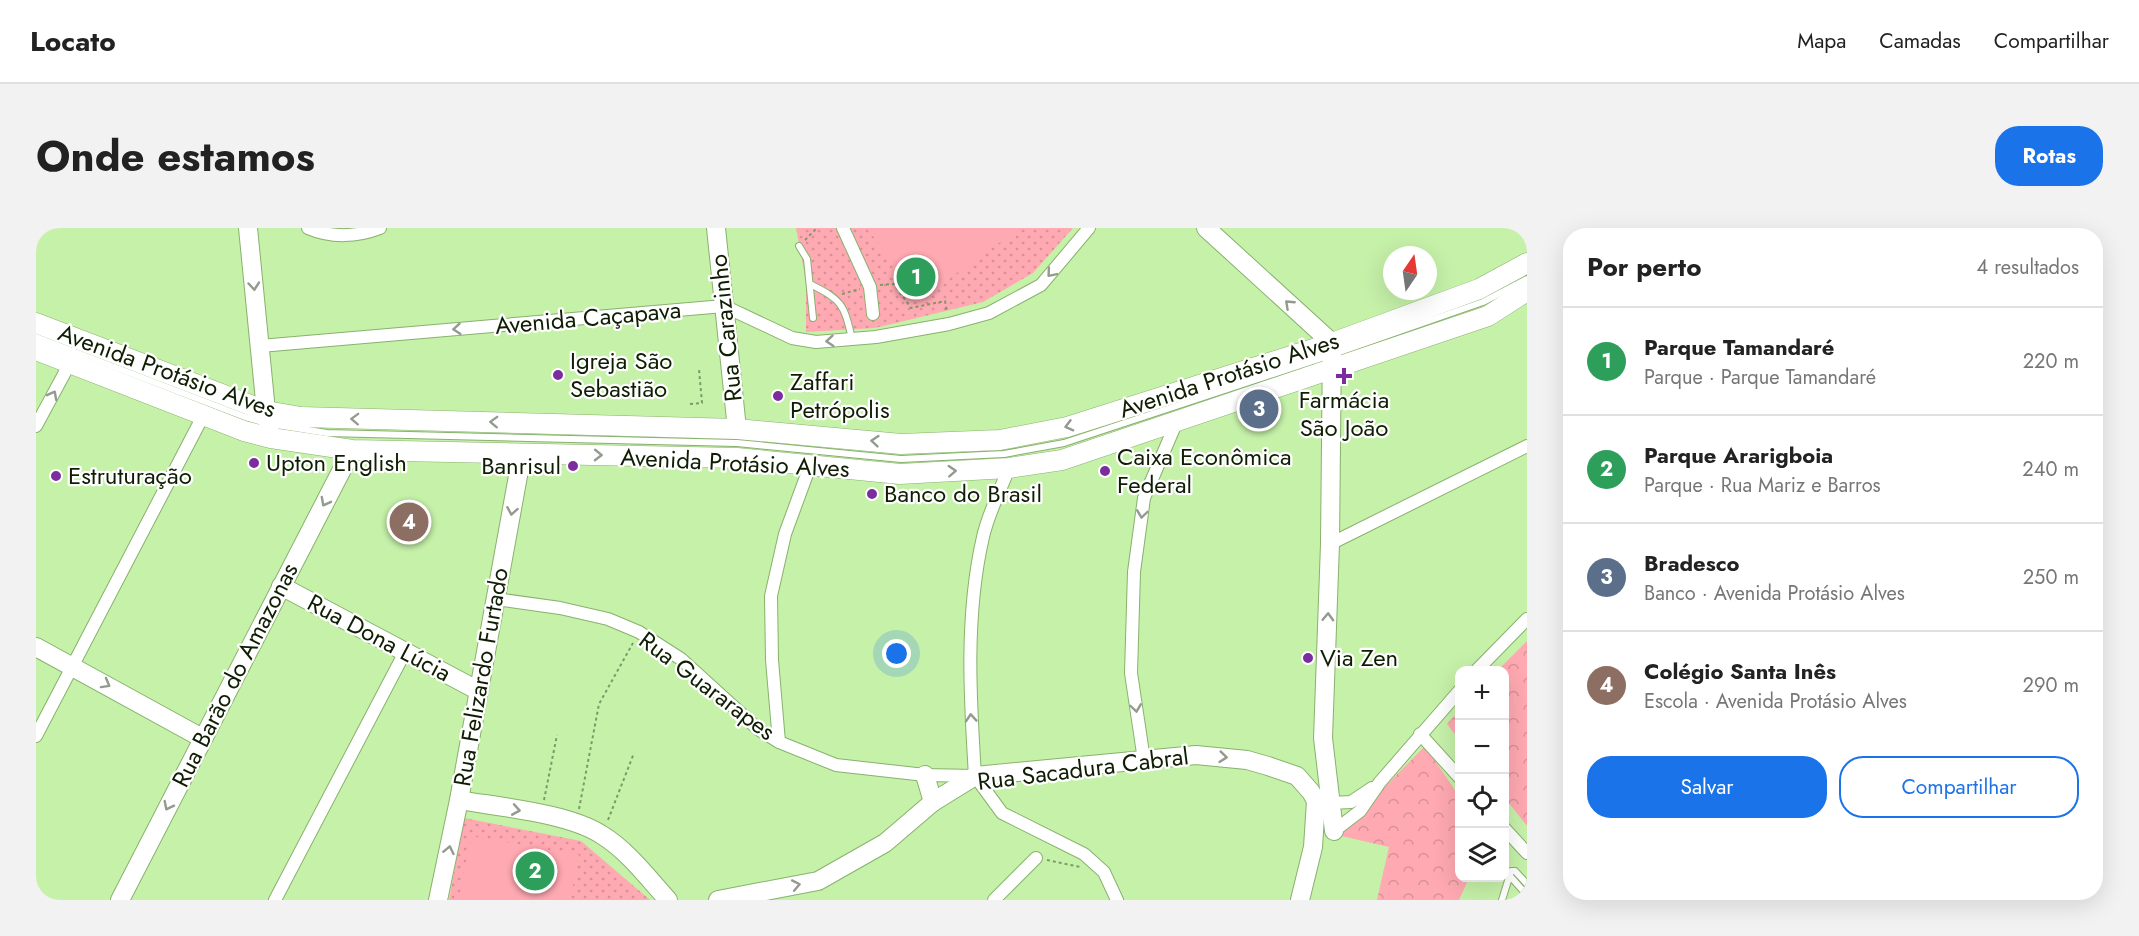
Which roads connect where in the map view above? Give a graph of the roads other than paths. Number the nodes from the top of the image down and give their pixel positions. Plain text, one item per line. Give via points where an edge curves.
1 (248, 228) edge
2 (308, 228) edge
3 (380, 228) edge
4 (716, 228) edge
5 (843, 228) edge
6 (1089, 228) edge
7 (1208, 228) edge
8 (799, 246) road end
9 (1527, 263) edge
10 (1527, 279) edge
11 (810, 284) junction
12 (1527, 291) edge
13 (724, 306) junction
14 (873, 314) dead end
15 (813, 318) dead end
16 (36, 323) edge
17 (36, 337) edge
18 (852, 339) junction
19 (1360, 345) junction
20 (260, 346) junction
21 (36, 350) edge
22 (1332, 358) junction
23 (70, 363) junction
24 (203, 416) junction
25 (414, 420) junction
26 (1177, 421) junction
27 (269, 424) junction
28 (36, 426) edge
29 (737, 429) junction
30 (458, 437) junction
31 (673, 442) junction
32 (1527, 446) edge
33 (352, 450) junction
34 (413, 451) junction
35 (522, 454) junction
36 (737, 458) junction
37 (810, 466) junction
38 (1009, 468) junction
39 (1330, 544) junction
40 (281, 586) junction
41 (496, 599) junction
42 (1527, 619) edge
43 (36, 647) edge
44 (405, 652) junction
45 (72, 665) junction
46 (1481, 666) edge
47 (477, 690) junction
48 (1455, 696) edge
49 (1420, 734) junction
50 (36, 736) edge
51 (202, 738) junction
52 (1323, 738) junction
53 (779, 741) junction
54 (1144, 760) junction
55 (1456, 774) edge
56 (925, 775) junction
57 (975, 776) junction
58 (1297, 776) junction
59 (1380, 782) junction
60 (459, 800) junction
61 (933, 802) junction
62 (1323, 808) junction
63 (1334, 831) junction
64 (1509, 833) edge
65 (1313, 847) junction
66 (1527, 853) edge
67 (1036, 858) road end
68 (1509, 875) joint
69 (1507, 882) edge
70 (1527, 884) edge
71 (1527, 895) edge
72 (120, 900) edge
73 (275, 900) edge
74 (438, 900) edge
75 (668, 900) edge
76 (718, 900) edge
77 (994, 900) edge
78 (1117, 900) edge
79 (1300, 900) edge
80 (1502, 900) edge

1 -> 20 street
2 - 3 street via 322,234 363,235
4 - 13 street, Rua Carazinho
5 - 14 street via 870,286
6 -> 18 street via 1041,285 989,313 949,324
22 -> 7 street
8 - 11 lane via 807,259
9 - 22 main road, Avenida Protásio Alves
10 - 19 lane via 1483,302
11 - 15 lane
11 - 18 lane via 835,297 846,312
12 - 22 main road, Avenida Protásio Alves via 1488,316
18 -> 13 street via 816,342 792,338
13 -> 20 street, Avenida Caçapava
13 - 29 street, Rua Carazinho
16 - 27 main road, Avenida Protásio Alves
17 - 27 lane
19 - 22 lane
19 - 22 lane
19 - 22 lane
20 - 27 street
21 - 23 main road, Avenida Protásio Alves
22 - 26 main road, Avenida Protásio Alves
22 -> 29 main road, Avenida Protásio Alves via 1067,427 1000,440 901,444
22 - 31 lane via 1064,443 1004,454 901,459 737,443
22 - 39 street
23 - 24 main road, Avenida Protásio Alves
28 -> 23 street
24 - 27 main road, Avenida Protásio Alves via 244,431
24 - 45 street
25 -> 27 main road, Avenida Protásio Alves via 301,417
29 -> 25 main road, Avenida Protásio Alves
25 - 30 lane
26 - 38 main road, Avenida Protásio Alves via 1062,460
26 -> 54 street via 1144,498 1134,572 1131,673
27 - 30 lane via 327,434
27 - 33 main road, Avenida Protásio Alves
29 - 31 lane
30 - 31 lane
30 - 34 lane
31 - 36 lane
32 - 39 street
33 - 34 main road, Avenida Protásio Alves
33 -> 40 street, Rua Barão do Amazonas
34 - 35 main road, Avenida Protásio Alves
35 -> 36 main road, Avenida Protásio Alves
35 -> 41 street, Rua Felizardo Furtado
36 - 37 main road, Avenida Protásio Alves
37 -> 38 main road, Avenida Protásio Alves via 900,474
37 - 53 street via 785,534 771,596 771,660
57 -> 38 street via 970,701 971,619 983,536
52 -> 39 street
40 - 44 street, Rua Dona Lúcia
40 - 51 street, Rua Barão do Amazonas
41 - 47 street, Rua Felizardo Furtado
41 - 53 street, Rua Guararapes via 560,608 639,632 681,660 758,729
42 - 46 street
43 - 45 street
44 - 47 street, Rua Dona Lúcia
44 - 73 street
45 - 50 street
45 -> 51 street
47 - 60 street, Rua Felizardo Furtado
48 - 49 street
49 - 55 street
49 - 59 street
51 -> 72 street, Rua Barão do Amazonas
52 - 58 street via 1317,762
52 - 62 street
53 - 56 street, Rua Guararapes via 836,765
54 - 57 street, Rua Sacadura Cabral
54 -> 58 street, Rua Sacadura Cabral via 1196,755 1247,760
56 - 57 street, Rua Guararapes
56 - 61 street
57 - 61 street, Rua Sacadura Cabral
57 - 78 street via 1002,813 1084,854 1104,872
58 - 62 street
59 - 62 street via 1351,802
59 - 63 street via 1360,811
74 -> 60 street, Rua Felizardo Furtado
60 -> 75 street via 577,822 623,852
76 -> 61 street, Rua Sacadura Cabral via 818,881 885,843
62 - 63 street via 1322,824
62 - 65 street
63 - 65 street
64 - 66 street
65 - 79 street
67 - 77 street
68 - 70 lane via 1515,872
68 - 71 lane
69 - 80 lane

